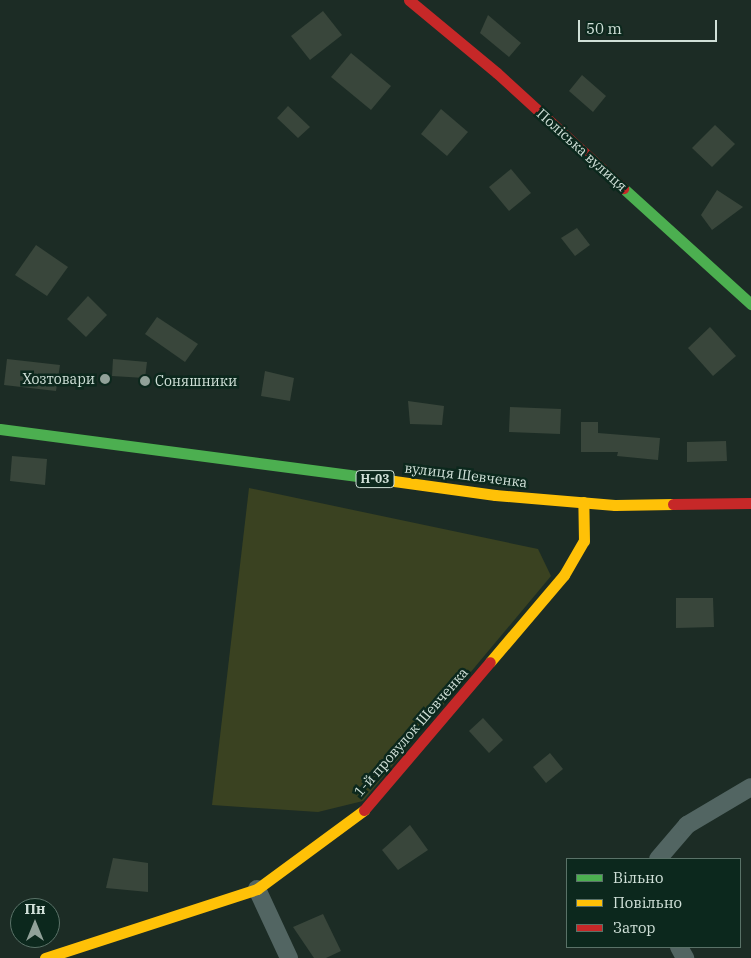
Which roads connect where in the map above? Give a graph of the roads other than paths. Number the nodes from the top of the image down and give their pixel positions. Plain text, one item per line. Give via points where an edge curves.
1 (408, 0) edge
2 (751, 304) edge
3 (0, 429) edge
4 (583, 502) junction
5 (751, 503) edge
6 (751, 787) edge
7 (659, 858) edge
8 (257, 889) junction
9 (44, 958) edge
10 (289, 958) edge

1 - 2 street, Поліська вулиця via 497,73
3 - 4 street, вулиця Шевченка / Н-03 via 495,495
4 - 5 street, вулиця Шевченка / Н-03
4 - 8 street, 1-й провулок Шевченка via 584,541 564,575 368,808
6 - 7 street via 687,825
8 - 9 street, 1-й провулок Шевченка
8 - 10 street

